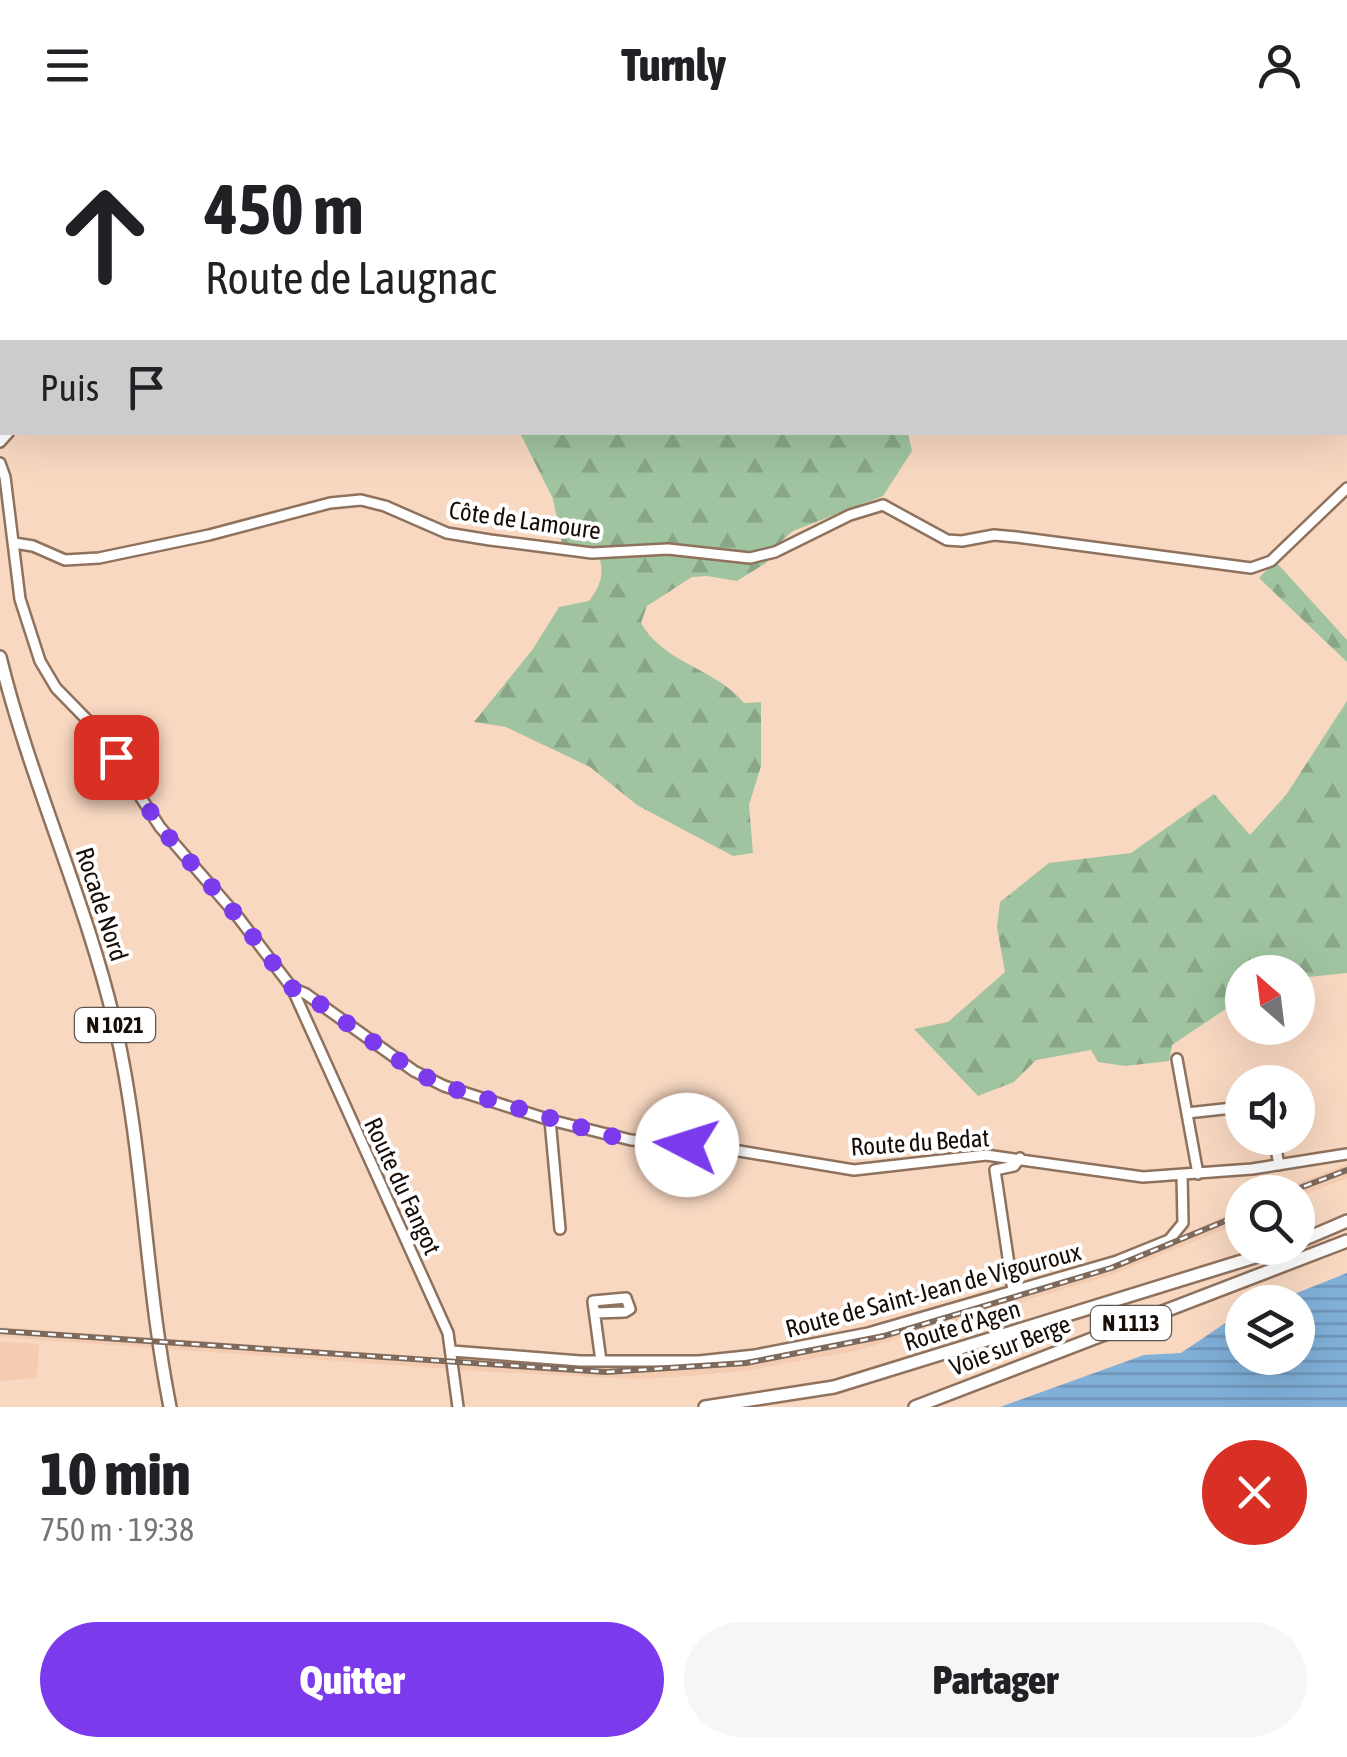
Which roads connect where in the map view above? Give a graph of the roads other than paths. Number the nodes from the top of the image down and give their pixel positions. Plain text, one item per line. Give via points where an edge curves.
1 (0, 463) edge
2 (1347, 488) edge
3 (14, 543) junction
4 (0, 658) edge
5 (292, 988) junction
6 (1177, 1059) dead end
7 (1225, 1109) edge
8 (1187, 1113) junction
9 (550, 1120) junction
10 (1347, 1154) edge
11 (1278, 1155) edge
12 (1020, 1158) junction
13 (1280, 1165) junction
14 (1198, 1174) junction
15 (1182, 1175) junction
16 (1347, 1221) edge
17 (560, 1229) dead end
18 (1315, 1235) edge
19 (1347, 1241) edge
20 (1229, 1265) edge
21 (1013, 1291) junction
22 (595, 1314) dead end
23 (452, 1351) junction
24 (601, 1361) junction
25 (170, 1407) edge
26 (458, 1407) edge
27 (705, 1407) edge
28 (915, 1407) edge

1 - 3 street
2 - 3 street, Côte de Lamoure via 1270,562 1248,568 1005,536 947,540 884,506 750,558 668,549 592,554 490,540 447,532 361,500 99,558 65,560
3 - 5 street via 20,599 48,676
4 - 25 main road, Rocade Nord / N 1021 via 116,1030 136,1134
5 - 9 street, Route du Bedat via 414,1071
5 - 23 street, Route du Fangot
6 - 8 street
7 - 8 street
8 - 14 street
9 - 12 street, Route du Bedat via 632,1140 854,1170 958,1157
9 - 17 street
10 - 13 street, Route du Bedat
11 - 13 street
12 - 15 street, Route du Bedat via 1144,1177
12 - 21 street via 996,1170
13 - 14 street, Route du Bedat
14 - 15 street, Route du Bedat
15 - 21 street, Route de Saint-Jean de Vigouroux via 1185,1214 1169,1240
16 - 18 main road
19 - 28 main road, Voie sur Berge / N 1113
20 - 27 main road, Route d'Agen via 834,1387
21 - 24 street, Route de Saint-Jean de Vigouroux via 868,1333 754,1355
22 - 24 street
23 - 24 street, Route de Saint-Jean de Vigouroux
23 - 26 street, Route du Fangot

